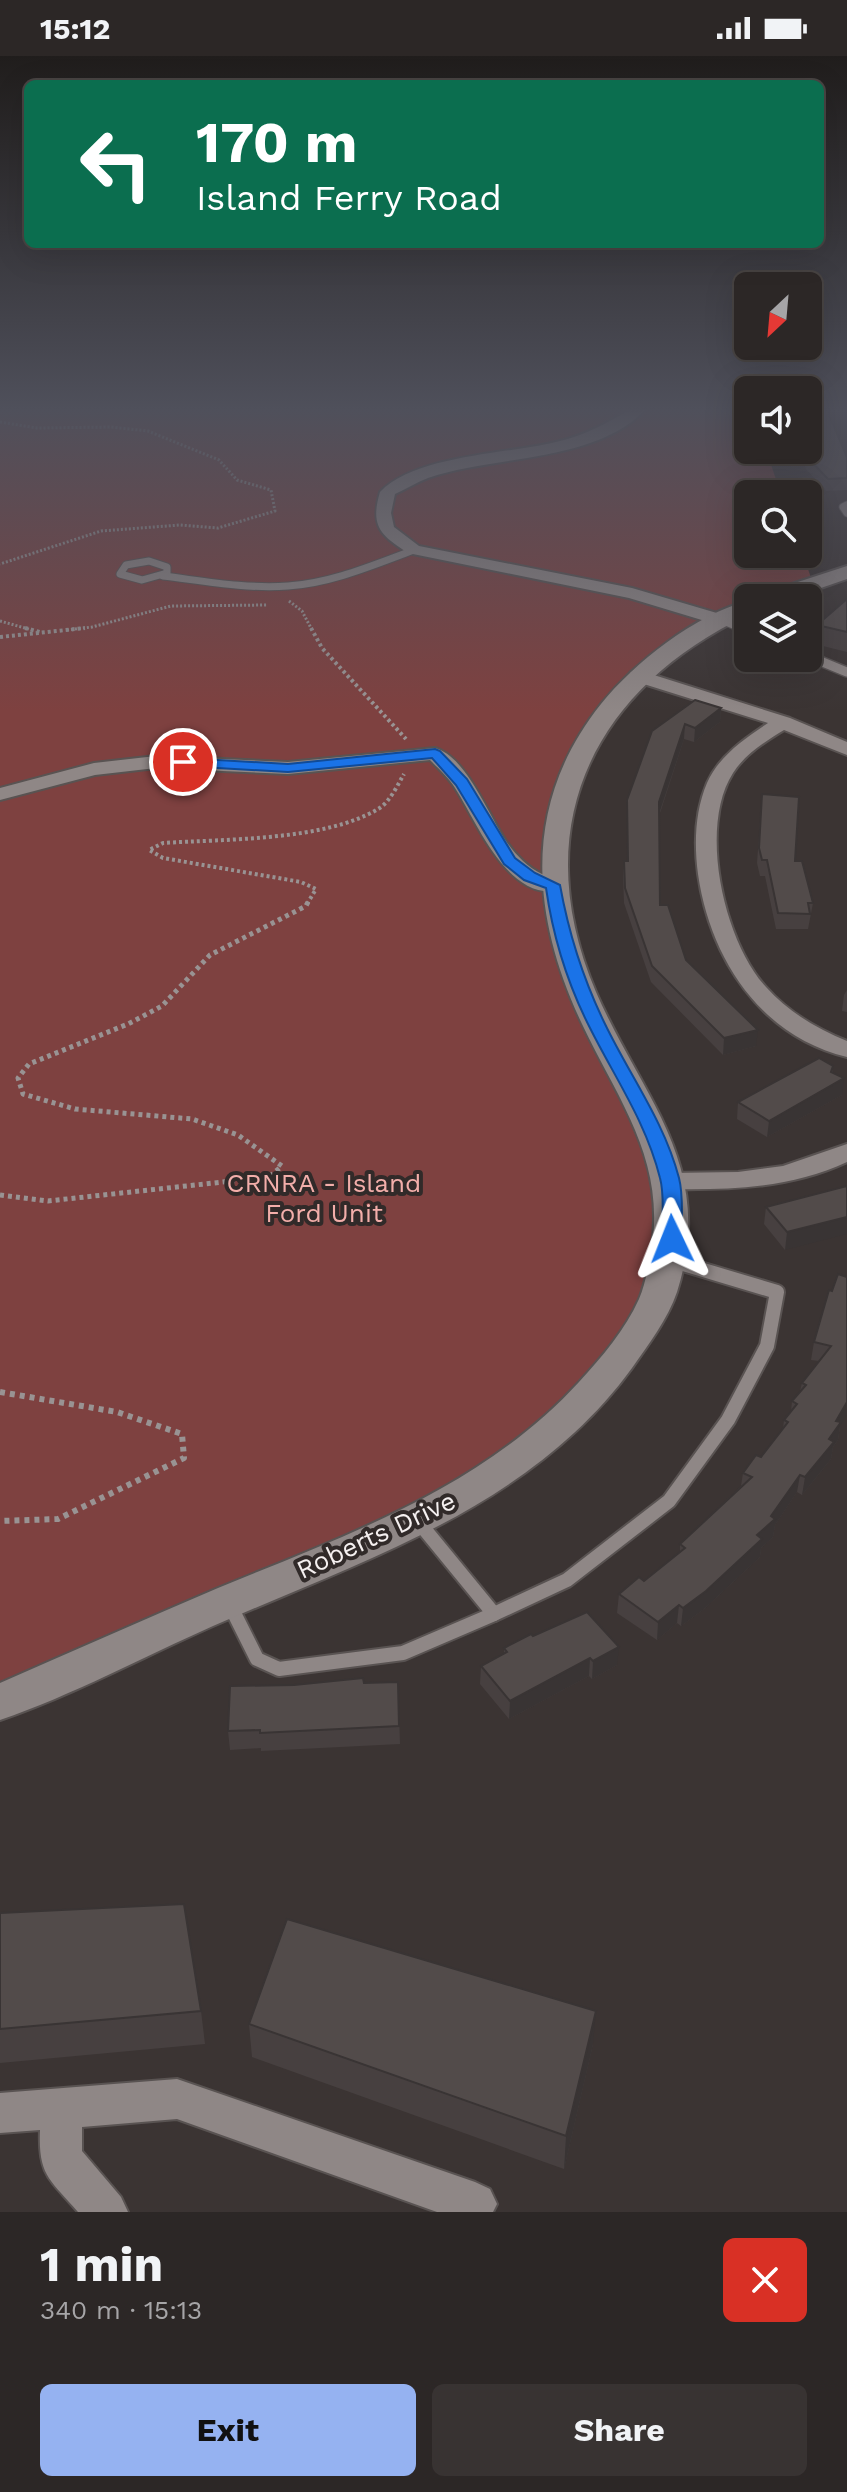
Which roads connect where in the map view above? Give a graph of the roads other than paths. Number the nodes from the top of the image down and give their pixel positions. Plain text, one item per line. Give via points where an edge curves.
1 (381, 511) edge
2 (414, 550) junction
3 (847, 572) edge
4 (163, 576) junction
5 (812, 584) edge
6 (734, 619) edge
7 (734, 623) edge
8 (822, 662) edge
9 (847, 672) edge
10 (638, 676) junction
11 (783, 722) junction
12 (847, 749) edge
13 (0, 794) edge
14 (553, 885) junction
15 (847, 1050) edge
16 (847, 1152) edge
17 (670, 1181) junction
18 (667, 1259) junction
19 (417, 1520) junction
20 (228, 1601) junction
21 (494, 1614) junction
22 (0, 1702) edge
23 (62, 2108) junction
24 (0, 2113) edge
25 (106, 2212) edge
26 (469, 2212) edge

1 - 2 street via 388,533
2 - 4 lane via 347,574 288,586
2 - 6 street
3 - 5 street
4 - 4 lane via 135,580 120,571 133,563 157,562 169,570
7 - 10 street, Roberts Drive
8 - 9 lane
10 - 11 street
10 - 14 street, Roberts Drive via 601,717 572,767 555,822
11 - 12 street
11 - 15 street via 743,750 717,784 709,816 708,875 715,909 742,973 755,990 802,1028
13 - 14 street via 94,769 156,762 288,768 435,754 462,782 509,861
14 - 17 street, Roberts Drive via 573,973 652,1123
16 - 17 street via 761,1178
17 - 18 street, Roberts Drive via 672,1239
18 - 19 street, Roberts Drive via 656,1299 613,1369 547,1436 479,1486
18 - 21 lane via 777,1292 767,1346 728,1420 669,1501 567,1580
19 - 20 street, Roberts Drive
19 - 21 lane
20 - 21 lane via 257,1659 279,1669 403,1653
20 - 22 street, Roberts Drive
23 - 24 street
23 - 25 street via 60,2158
23 - 26 street via 177,2099 475,2204

